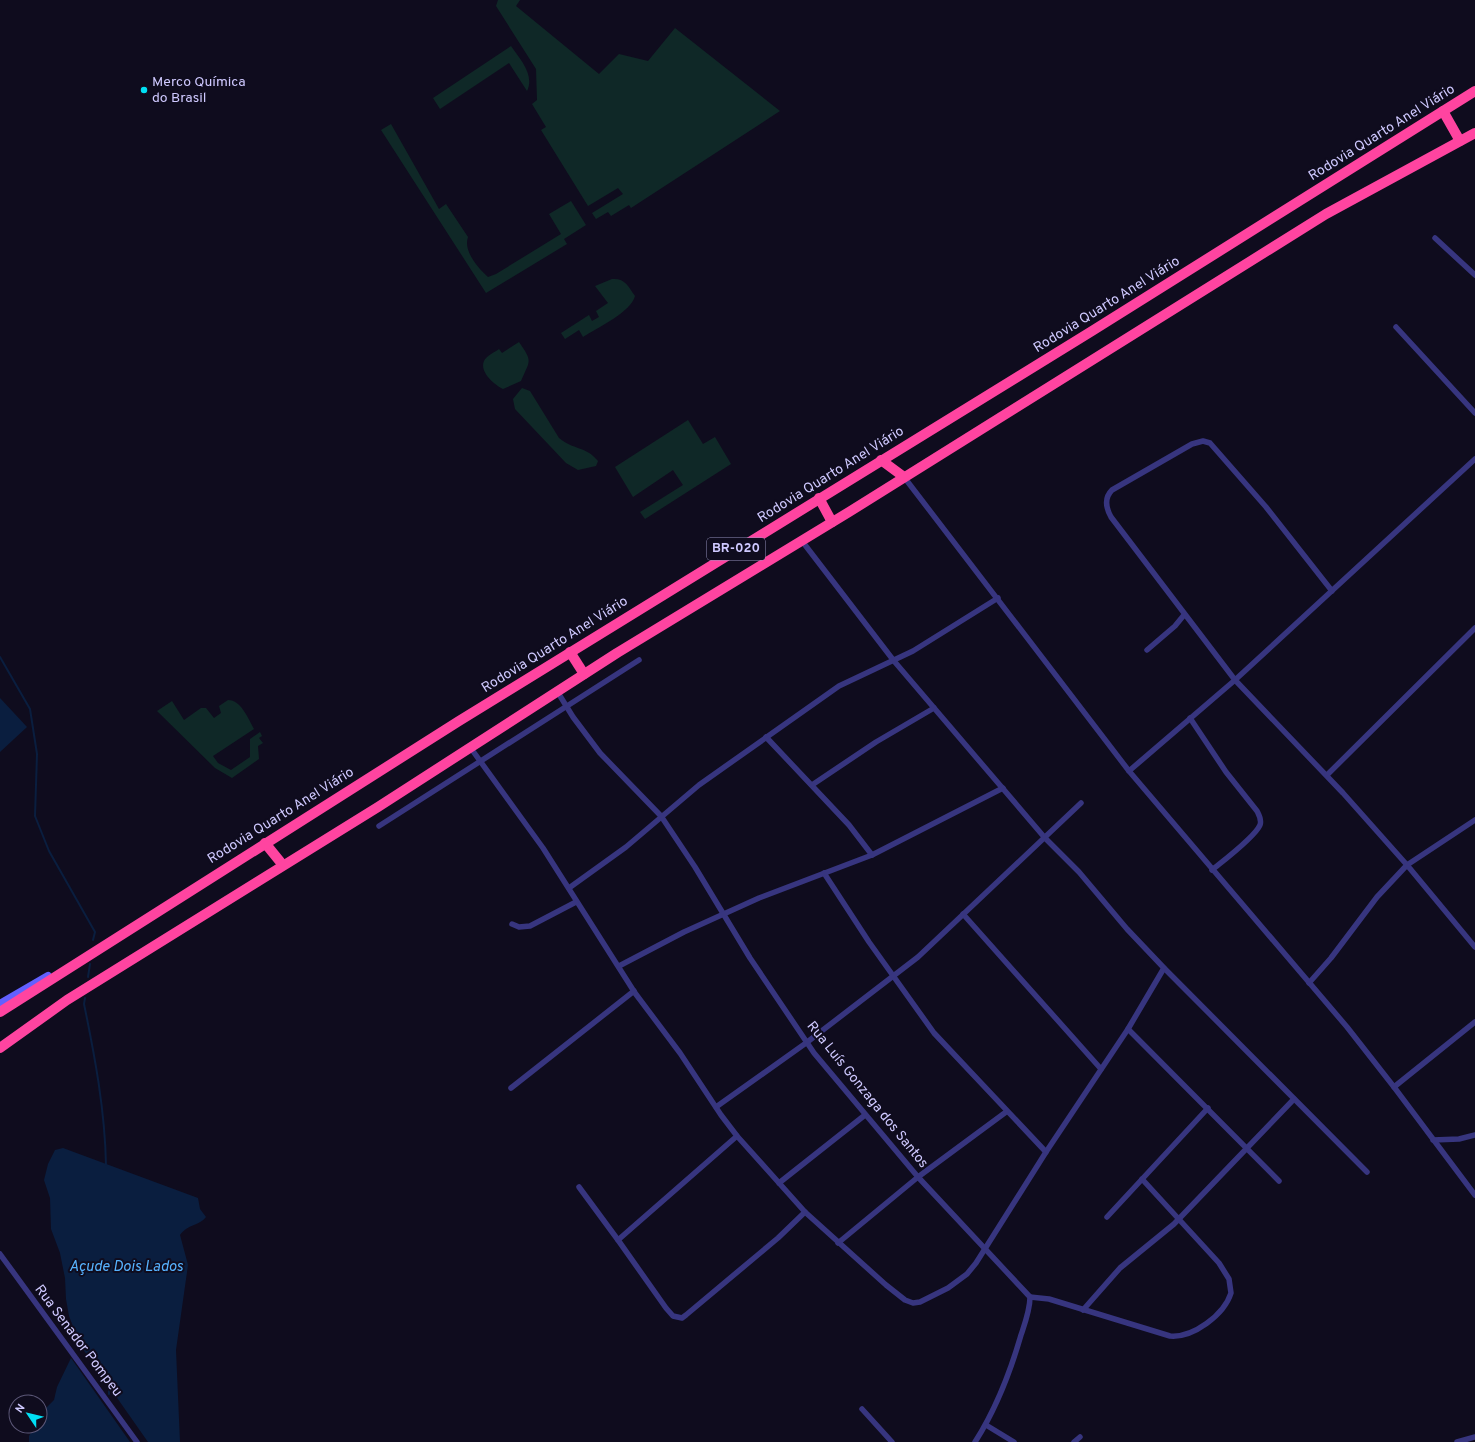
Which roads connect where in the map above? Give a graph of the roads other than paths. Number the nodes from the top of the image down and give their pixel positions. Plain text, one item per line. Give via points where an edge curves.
1 (1475, 91) edge
2 (1443, 111) junction
3 (1475, 133) edge
4 (1475, 140) edge
5 (1460, 141) junction
6 (1435, 238) dead end
7 (1475, 275) edge
8 (1396, 327) dead end
9 (1475, 413) edge
10 (881, 460) junction
11 (1475, 460) edge
12 (904, 477) junction
13 (819, 498) junction
14 (832, 522) junction
15 (802, 541) junction
16 (1332, 591) junction
17 (998, 598) junction
18 (1184, 614) junction
19 (1475, 628) edge
20 (1147, 650) dead end
21 (570, 652) junction
22 (639, 660) dead end
23 (894, 661) junction
24 (584, 674) junction
25 (1234, 680) junction
26 (557, 690) junction
27 (566, 706) junction
28 (934, 708) junction
29 (1190, 718) junction
30 (766, 737) junction
31 (470, 747) junction
32 (480, 761) junction
33 (1130, 771) junction
34 (1327, 775) junction
35 (812, 785) junction
36 (1003, 788) junction
37 (1081, 803) dead end
38 (662, 816) junction
39 (1475, 820) edge
40 (379, 826) dead end
41 (1045, 838) junction
42 (265, 843) junction
43 (872, 855) junction
44 (282, 864) junction
45 (1407, 865) junction
46 (1212, 870) junction
47 (824, 874) junction
48 (569, 888) junction
49 (576, 902) junction
50 (723, 914) junction
51 (963, 914) junction
52 (512, 924) dead end
53 (101, 948) junction
54 (1475, 948) edge
55 (619, 966) junction
56 (1164, 968) junction
57 (893, 976) junction
58 (1309, 983) junction
59 (634, 991) junction
60 (0, 1004) edge
61 (0, 1012) edge
62 (1475, 1022) edge
63 (1128, 1029) junction
64 (806, 1043) junction
65 (0, 1048) edge
66 (1101, 1069) junction
67 (1394, 1087) junction
68 (511, 1088) dead end
69 (1294, 1099) junction
70 (716, 1108) junction
71 (1208, 1108) junction
72 (1006, 1112) junction
73 (865, 1114) junction
74 (1475, 1135) edge
75 (737, 1136) junction
76 (1433, 1140) junction
77 (1246, 1148) junction
78 (1046, 1152) junction
79 (1367, 1172) dead end
80 (918, 1176) junction
81 (1142, 1179) junction
82 (1279, 1181) dead end
83 (779, 1183) junction
84 (578, 1187) dead end
85 (1475, 1196) edge
86 (805, 1212) junction
87 (1107, 1217) dead end
88 (1180, 1219) junction
89 (618, 1240) junction
90 (838, 1243) junction
91 (986, 1248) junction
92 (0, 1254) edge
93 (1030, 1297) junction
94 (1083, 1310) junction
95 (862, 1409) dead end
96 (986, 1424) junction
97 (1080, 1437) dead end
98 (1475, 1437) edge
99 (137, 1442) edge
100 (892, 1442) edge
101 (975, 1442) edge
102 (1014, 1442) edge
103 (1074, 1442) edge
104 (1457, 1442) edge

1 - 2 highway, Rodovia Quarto Anel Viário / BR-020
2 - 5 highway
2 - 10 highway, Rodovia Quarto Anel Viário / BR-020
3 - 5 highway, BR-020
4 - 5 street
5 - 12 highway, BR-020 via 1326,214
6 - 7 street
8 - 9 street
10 - 12 highway
10 - 13 highway, Rodovia Quarto Anel Viário / BR-020
11 - 16 street
12 - 14 highway, BR-020
12 - 17 street
13 - 14 highway
13 - 21 highway, Rodovia Quarto Anel Viário / BR-020
14 - 15 highway, BR-020
15 - 23 street
15 - 24 highway, BR-020
16 - 18 street via 1217,450 1210,443 1198,442 1112,490 1107,498 1111,517
16 - 25 street
17 - 23 street via 941,636
17 - 33 street
18 - 20 street via 1175,626
18 - 25 street
19 - 34 street
21 - 24 highway
21 - 42 highway, Rodovia Quarto Anel Viário / BR-020
22 - 27 street
23 - 28 street
23 - 30 street via 839,686
24 - 26 highway, BR-020
25 - 29 street
25 - 34 street
26 - 27 street, Rua Luís Gonzaga dos Santos
26 - 31 highway, BR-020
27 - 32 street
27 - 38 street, Rua Luís Gonzaga dos Santos via 600,753
28 - 35 street via 876,742
28 - 36 street
29 - 33 street
29 - 46 street via 1260,817 1261,824 1255,833
30 - 35 street
30 - 38 street via 699,785
31 - 32 street
31 - 44 highway, BR-020 via 378,807
32 - 40 street
32 - 48 street
33 - 46 street
34 - 45 street
35 - 43 street via 858,835
36 - 41 street
36 - 43 street
37 - 41 street
38 - 48 street via 626,847
38 - 50 street, Rua Luís Gonzaga dos Santos
39 - 45 street
41 - 51 street
41 - 56 street via 1079,872
42 - 44 highway
42 - 53 highway, Rodovia Quarto Anel Viário / BR-020
43 - 47 street
44 - 65 highway, BR-020 via 67,1000
45 - 54 street
45 - 58 street via 1377,897
46 - 58 street
47 - 50 street via 778,890
47 - 57 street
48 - 49 street
49 - 52 street via 530,926 519,927
49 - 55 street
50 - 55 street
50 - 64 street, Rua Luís Gonzaga dos Santos
51 - 57 street via 918,957
51 - 66 street
53 - 60 street
53 - 61 highway, Rodovia Quarto Anel Viário / BR-020
55 - 59 street
56 - 63 street
56 - 69 street
57 - 64 street
57 - 72 street via 934,1033
58 - 67 street
59 - 68 street
59 - 70 street via 680,1053
62 - 67 street
63 - 66 street
63 - 71 street
64 - 70 street
64 - 73 street, Rua Luís Gonzaga dos Santos
66 - 78 street
67 - 76 street
69 - 77 street
69 - 79 street
70 - 75 street
71 - 77 street
71 - 81 street
72 - 78 street
72 - 80 street
73 - 80 street, Rua Luís Gonzaga dos Santos
73 - 83 street
74 - 76 street via 1459,1139
75 - 83 street
75 - 89 street
76 - 85 street
77 - 82 street
77 - 88 street
78 - 91 street
80 - 90 street
80 - 91 street, Rua Luís Gonzaga dos Santos
81 - 87 street
81 - 88 street
83 - 86 street
84 - 89 street
86 - 89 street via 682,1318 673,1316 666,1308
86 - 90 street
88 - 94 street via 1120,1268
88 - 94 street via 1219,1263 1229,1279 1231,1293 1224,1309 1179,1337 1163,1335
90 - 91 street via 897,1294 913,1303 940,1293 967,1274
91 - 93 street, Rua Luís Gonzaga dos Santos
92 - 99 street, Rua Senador Pompeu
93 - 94 street via 1049,1299
93 - 96 street via 1014,1360
95 - 100 street
96 - 101 street
96 - 102 street
97 - 103 street
98 - 104 street

